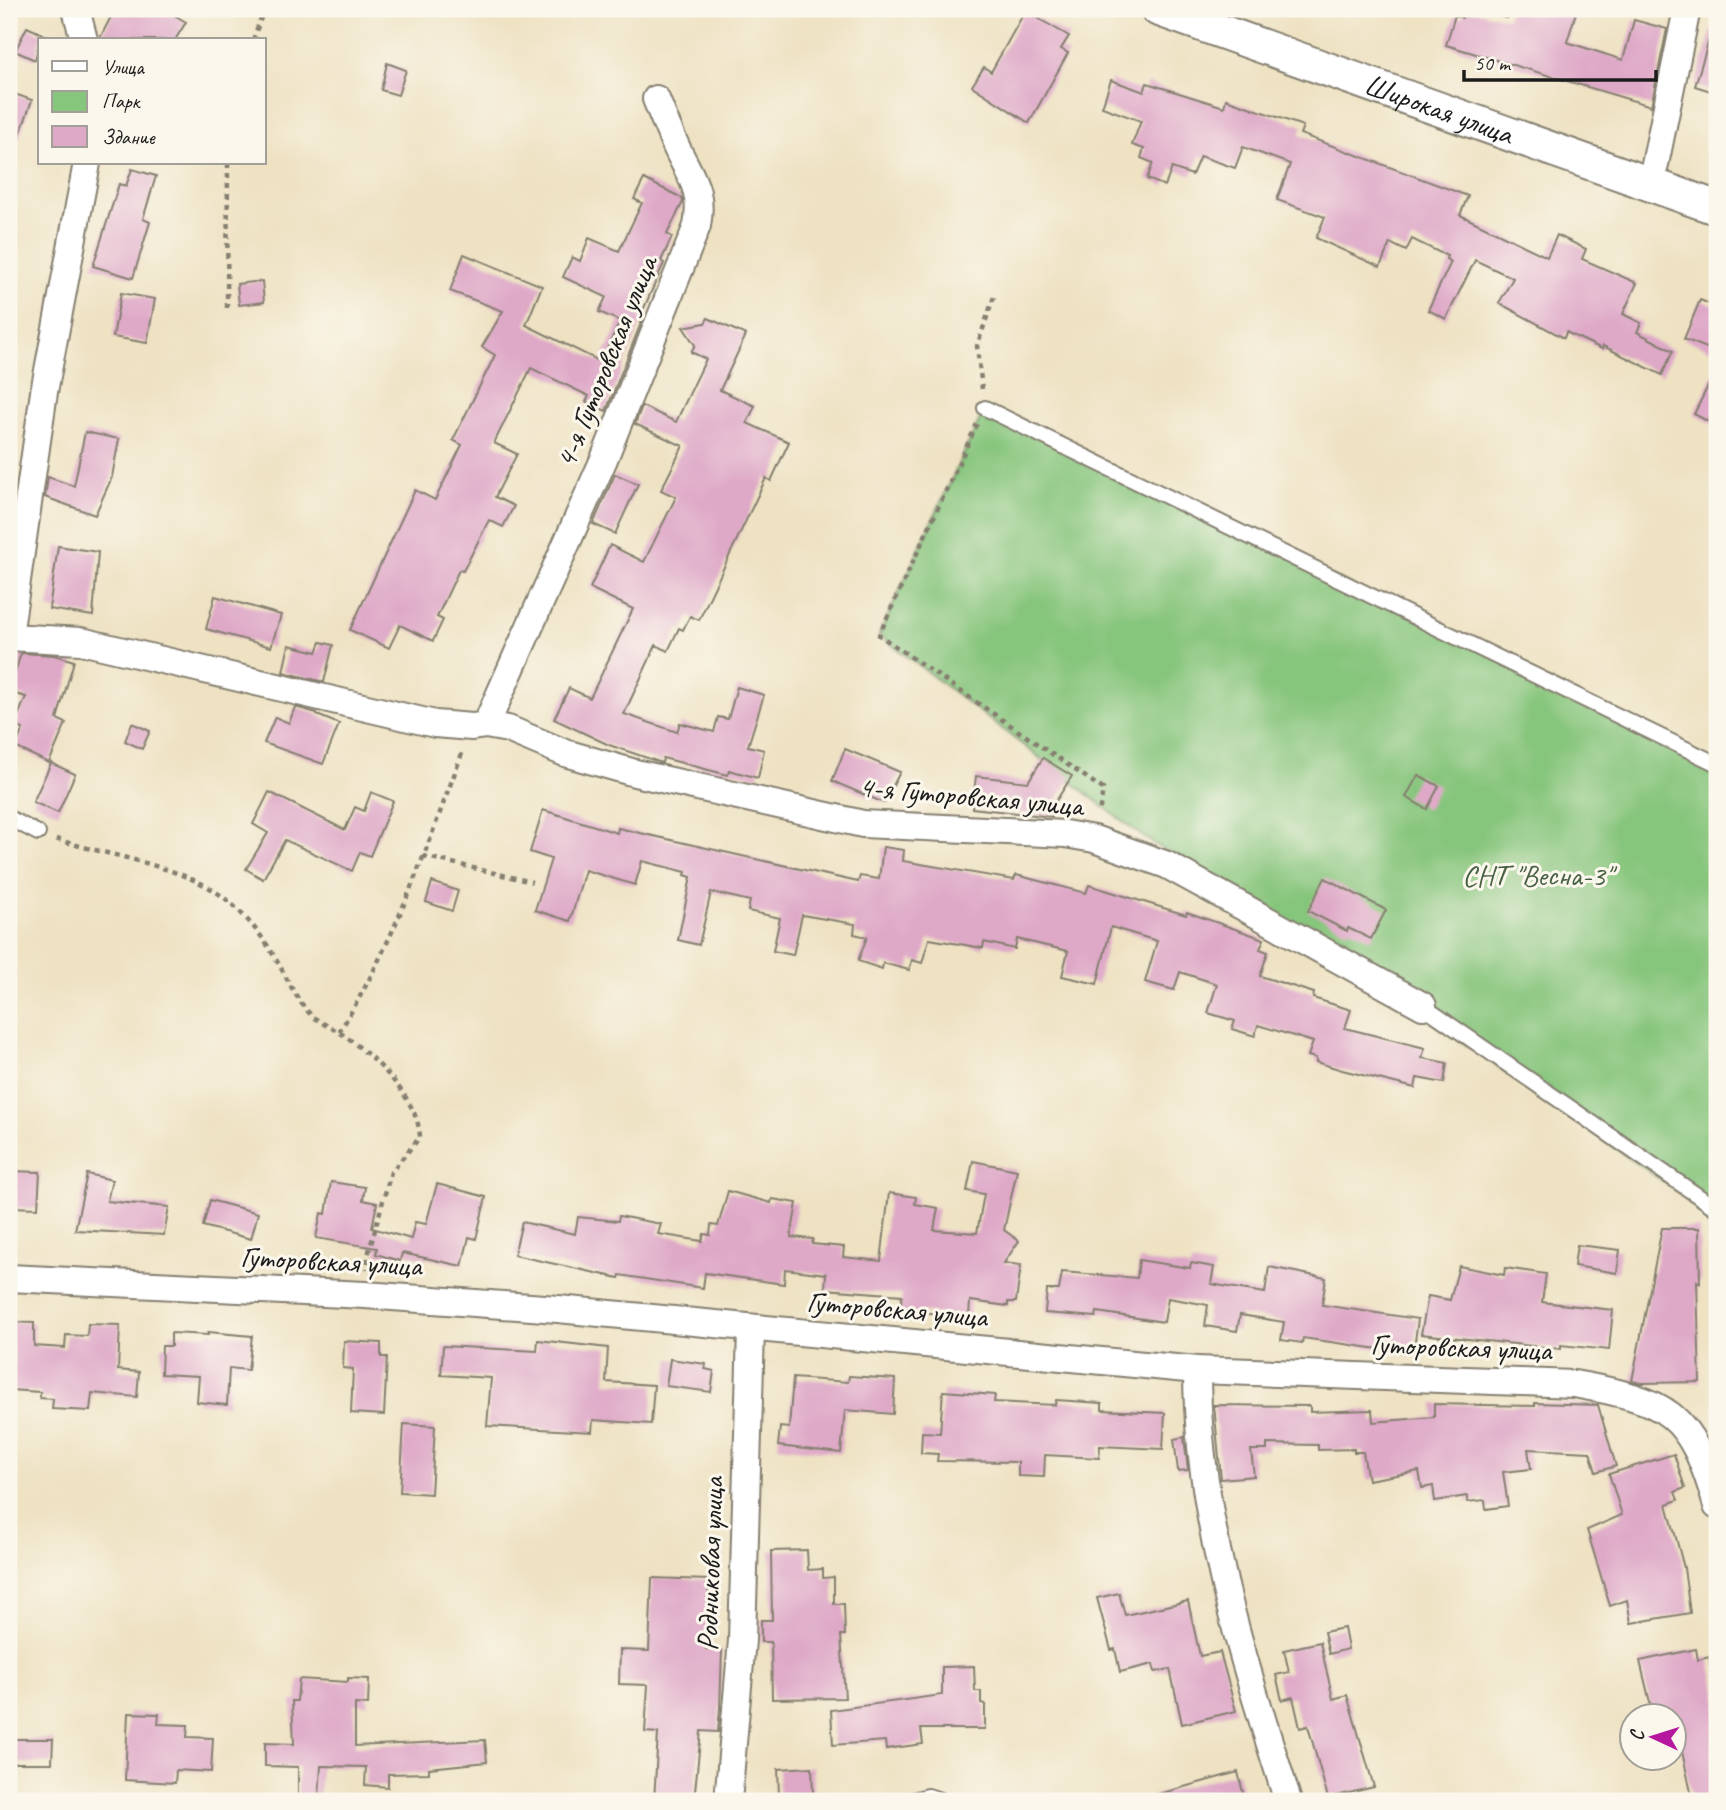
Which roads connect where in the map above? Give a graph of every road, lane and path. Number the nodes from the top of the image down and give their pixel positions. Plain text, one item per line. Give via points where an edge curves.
1 (76, 9) edge
2 (264, 9) edge
3 (1158, 9) edge
4 (1687, 9) edge
5 (83, 38) edge
6 (254, 38) edge
7 (656, 99) dead end
8 (87, 164) edge
9 (228, 164) edge
10 (1651, 184) junction
11 (1717, 208) edge
12 (995, 294) dead end
13 (227, 308) dead end
14 (985, 408) junction
15 (9, 636) edge
16 (479, 726) junction
17 (1717, 764) edge
18 (9, 818) edge
19 (38, 833) joint
20 (1094, 839) junction
21 (423, 856) junction
22 (532, 882) dead end
23 (1423, 1006) joint
24 (339, 1032) junction
25 (1717, 1209) edge
26 (9, 1278) edge
27 (365, 1295) junction
28 (751, 1330) junction
29 (1197, 1370) junction
30 (1717, 1506) edge
31 (728, 1801) edge
32 (910, 1801) edge
33 (943, 1801) edge
34 (1288, 1801) edge

1 - 5 street
2 - 6 path
3 - 10 street, Широкая улица
4 - 10 street
7 - 16 street, 4-я Гуторовская улица via 694,176 700,207 697,226 604,459
8 - 15 street, 4-я Гуторовская улица via 44,392
9 - 13 path
10 - 11 street, Широкая улица
12 - 14 path via 977,346
14 - 17 lane
14 - 20 path via 879,635 1103,789
15 - 16 street, 4-я Гуторовская улица via 80,640 435,724
16 - 20 street, 4-я Гуторовская улица via 508,729 565,753 635,773 863,824
16 - 21 path
18 - 19 lane
19 - 24 path via 166,869 210,888 263,940 313,1018
20 - 23 street, 4-я Гуторовская улица via 1167,864
21 - 22 path
21 - 24 path via 366,989
23 - 25 lane
24 - 27 path via 379,1061 419,1126 420,1137 391,1172 368,1255
26 - 27 street, Гуторовская улица
27 - 28 street, Гуторовская улица
28 - 29 street, Гуторовская улица
28 - 31 street, Родниковая улица via 742,1640
29 - 30 street, Гуторовская улица via 1529,1381 1615,1391 1679,1419 1698,1451
29 - 34 street via 1197,1424 1214,1543
32 - 33 lane via 928,1796

